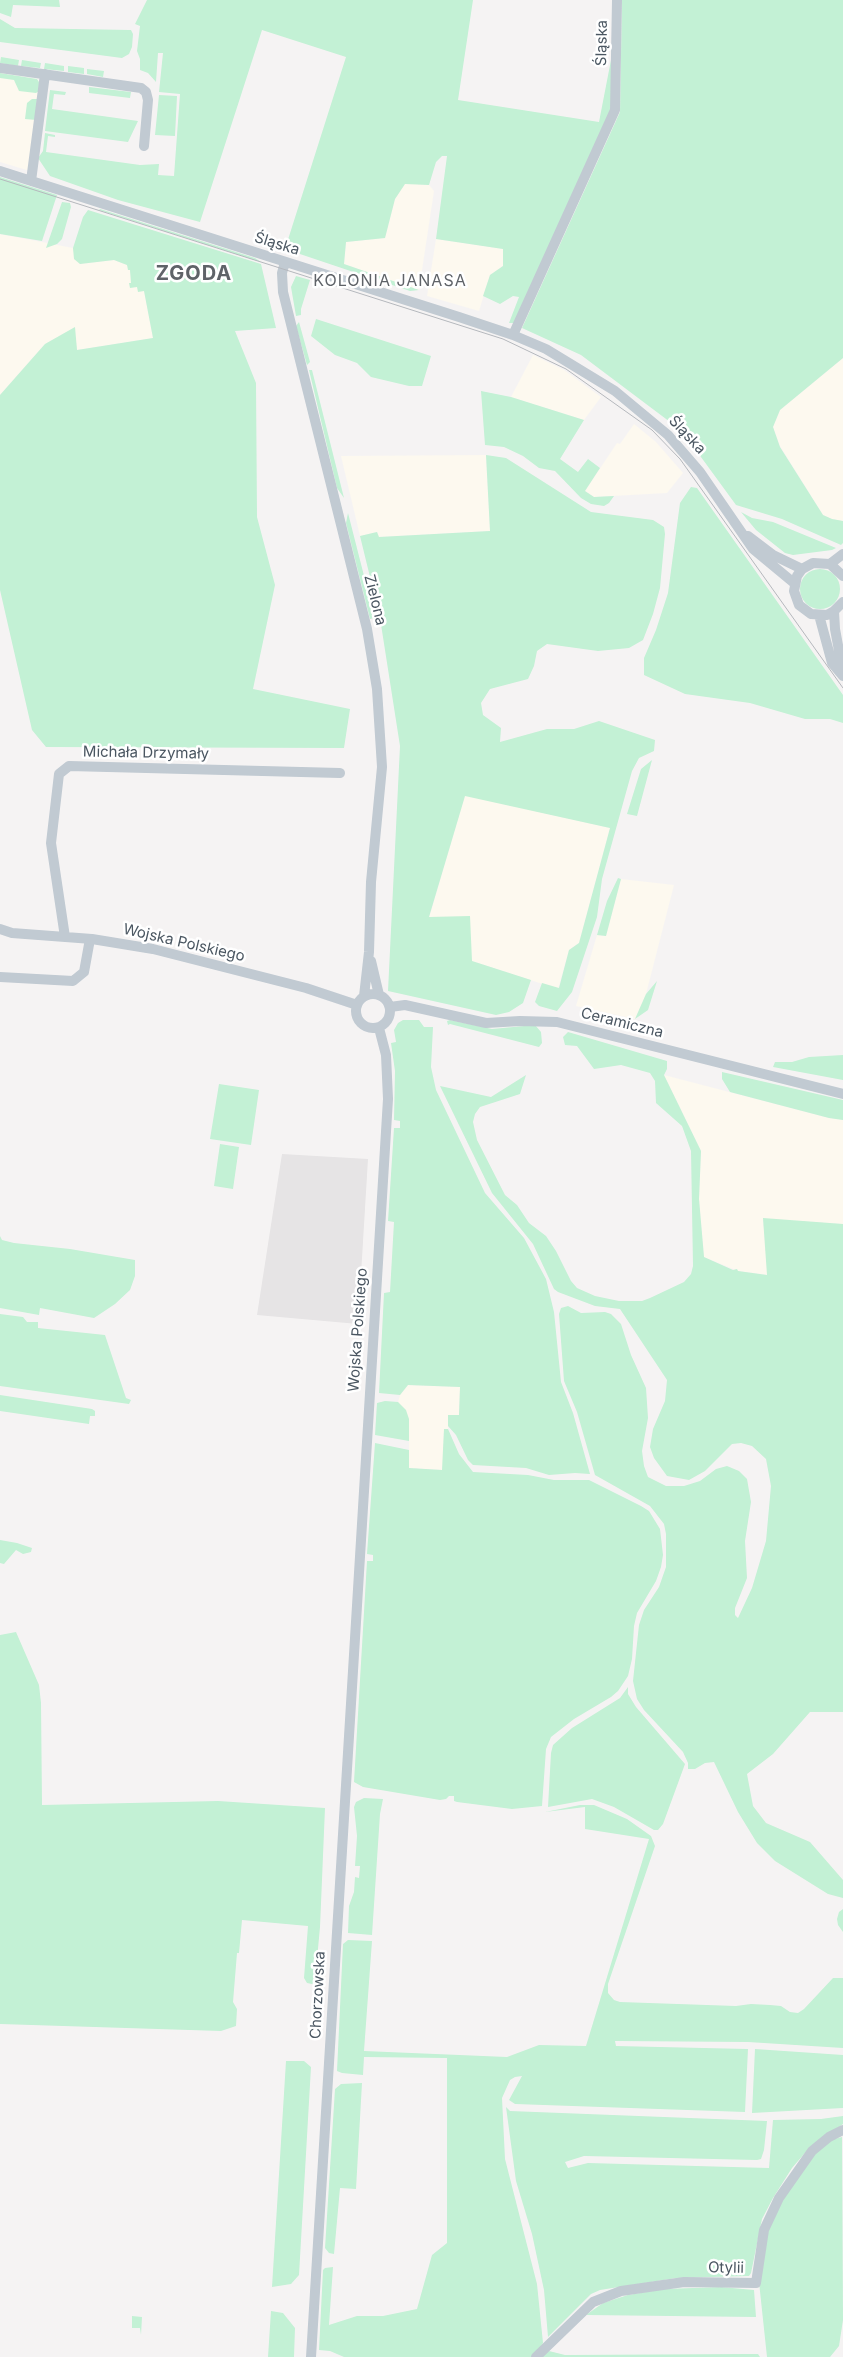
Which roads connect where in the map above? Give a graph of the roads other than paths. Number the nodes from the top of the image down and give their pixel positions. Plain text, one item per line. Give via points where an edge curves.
1 (617, 0) edge
2 (0, 68) edge
3 (46, 74) junction
4 (144, 146) dead end
5 (0, 171) edge
6 (31, 182) junction
7 (285, 262) junction
8 (514, 335) junction
9 (741, 531) junction
10 (843, 554) edge
11 (830, 564) junction
12 (802, 569) junction
13 (843, 576) edge
14 (794, 583) junction
15 (843, 602) edge
16 (834, 611) junction
17 (819, 615) junction
18 (843, 674) edge
19 (340, 773) dead end
20 (0, 929) edge
21 (65, 937) junction
22 (90, 939) junction
23 (369, 952) junction
24 (0, 977) edge
25 (379, 995) junction
26 (364, 996) junction
27 (357, 1005) junction
28 (390, 1006) junction
29 (379, 1028) junction
30 (843, 1094) edge
31 (355, 1635) joint
32 (843, 2130) edge
33 (311, 2357) edge
34 (536, 2357) edge

1 - 8 street, Śląska via 615,110
2 - 3 street
3 - 4 street via 141,88 148,100
3 - 6 street
5 - 6 street, Śląska
6 - 7 street, Śląska
7 - 8 street, Śląska
7 - 23 street, Zielona via 282,281 289,318 367,629 378,689 382,767 371,882
8 - 9 street, Śląska via 573,364 638,408 686,454
9 - 12 street, Śląska via 772,555
9 - 14 street, Śląska via 753,550
10 - 11 street
11 - 12 street via 813,563
11 - 13 street
12 - 14 street
14 - 17 street via 799,605
15 - 16 street
16 - 17 street
16 - 18 street
17 - 18 street via 832,664
19 - 21 street, Michała Drzymały via 69,766 59,774 50,843
20 - 21 street, Wojska Polskiego via 12,933
21 - 22 street, Wojska Polskiego
22 - 24 street via 84,972 73,981
22 - 27 street, Wojska Polskiego via 153,949 300,986
23 - 25 street, Zielona
23 - 26 street, Zielona
25 - 26 street
25 - 28 street
26 - 27 street
27 - 29 street via 361,1023 369,1028
28 - 29 street via 389,1017
28 - 30 street, Ceramiczna via 405,1006 486,1023 557,1022
29 - 31 street, Wojska Polskiego via 386,1055 388,1099
31 - 33 street, Chorzowska
32 - 34 street, Otylii via 812,2152 779,2198 764,2230 756,2283 684,2282 621,2291 593,2302

